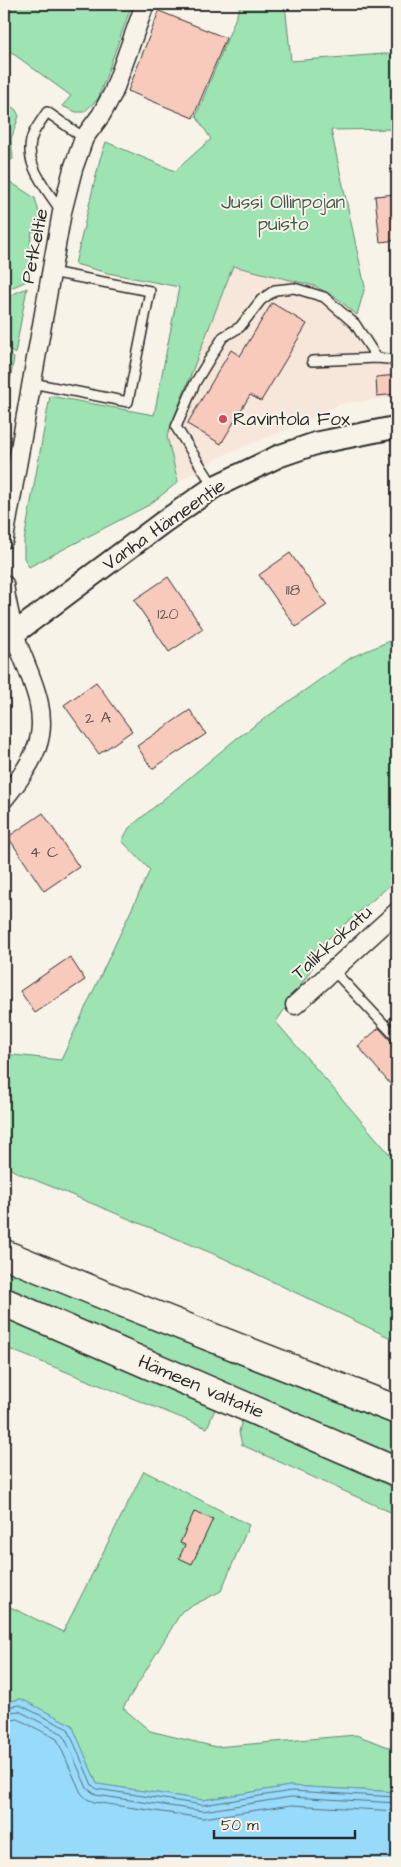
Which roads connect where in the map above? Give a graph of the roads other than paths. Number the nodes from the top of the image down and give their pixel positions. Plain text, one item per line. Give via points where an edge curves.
1 (146, 4) edge
2 (84, 138) junction
3 (62, 212) junction
4 (51, 272) junction
5 (377, 358) junction
6 (397, 360) edge
7 (312, 361) dead end
8 (32, 384) junction
9 (397, 427) edge
10 (214, 487) junction
11 (4, 539) edge
12 (4, 584) edge
13 (9, 637) edge
14 (4, 799) edge
15 (397, 912) edge
16 (333, 970) junction
17 (295, 1005) dead end
18 (397, 1038) edge
19 (4, 1254) edge
20 (4, 1302) edge
21 (397, 1410) edge
22 (397, 1472) edge

1 - 2 street, Petkeltie via 113,92
2 - 3 street, Petkeltie
2 - 3 lane via 48,112 34,132 30,158
3 - 4 street, Petkeltie
4 - 8 street, Petkeltie
4 - 8 lane via 150,291 128,402
5 - 6 lane
5 - 7 lane
5 - 10 lane via 355,324 324,297 294,288 275,290 260,300 240,327 223,337 195,383 176,427
8 - 11 street, Petkeltie
9 - 10 street, Vanha Hämeentie via 318,443 279,456
10 - 13 street, Vanha Hämeentie
12 - 13 street
13 - 14 street via 36,688 40,718 37,746 30,762
15 - 16 street, Talikkokatu
16 - 17 street, Talikkokatu
16 - 18 lane
19 - 21 highway
20 - 22 highway, Hämeen valtatie

